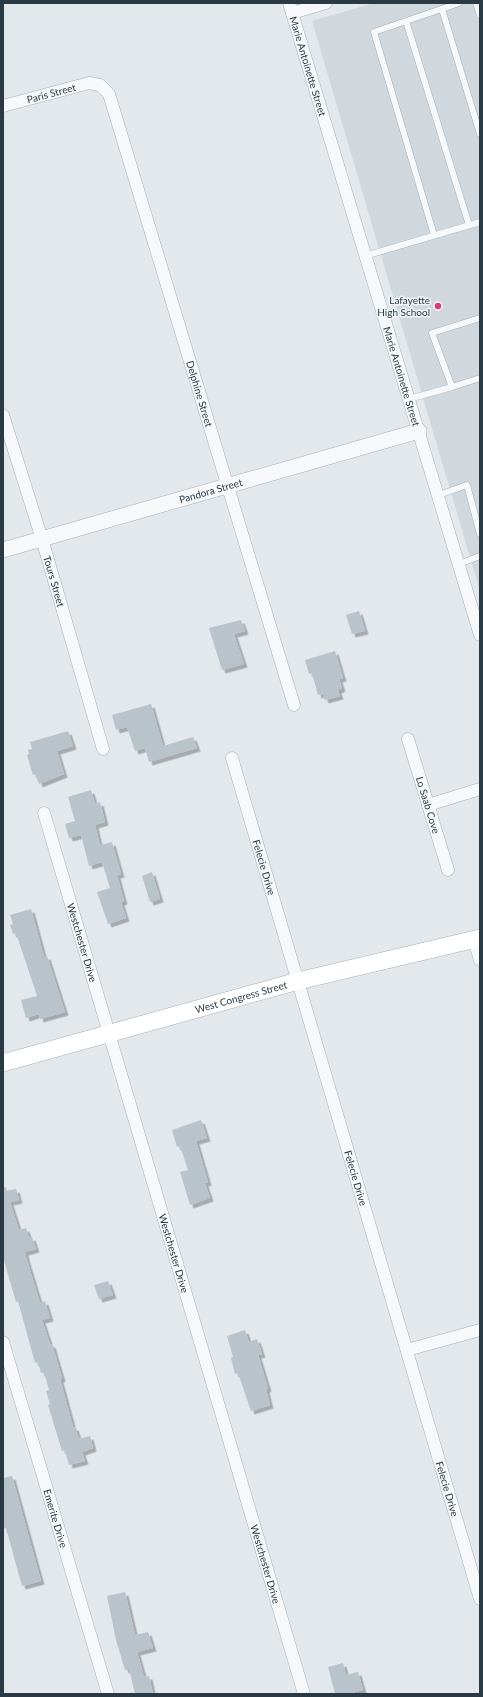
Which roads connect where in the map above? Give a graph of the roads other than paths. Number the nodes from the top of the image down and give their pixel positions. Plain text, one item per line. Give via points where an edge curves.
1 (326, 3) edge
2 (460, 3) edge
3 (476, 3) edge
4 (290, 8) edge
5 (442, 9) junction
6 (480, 16) edge
7 (406, 21) junction
8 (100, 85) joint
9 (3, 106) edge
10 (480, 134) edge
11 (480, 222) edge
12 (469, 225) junction
13 (434, 236) junction
14 (366, 256) junction
15 (480, 318) edge
16 (480, 378) edge
17 (452, 387) junction
18 (409, 400) junction
19 (3, 415) edge
20 (419, 432) junction
21 (229, 486) junction
22 (439, 495) junction
23 (480, 534) edge
24 (42, 539) junction
25 (3, 550) edge
26 (480, 556) edge
27 (459, 564) junction
28 (480, 635) edge
29 (294, 705) dead end
30 (408, 739) dead end
31 (103, 749) dead end
32 (232, 758) dead end
33 (480, 789) edge
34 (428, 805) junction
35 (44, 813) dead end
36 (448, 870) dead end
37 (477, 939) edge
38 (480, 960) edge
39 (298, 981) junction
40 (108, 1034) junction
41 (3, 1063) edge
42 (480, 1330) edge
43 (3, 1342) edge
44 (407, 1350) junction
45 (480, 1599) edge
46 (108, 1694) edge
47 (304, 1694) edge

1 - 4 street
2 - 5 lane
3 - 6 lane
4 - 14 street, Marie Antoinette Street
5 - 7 lane
5 - 10 lane
7 - 12 lane
7 - 13 lane via 374,32
8 - 9 street, Paris Street via 89,83
8 - 21 street, Delphine Street via 109,94
11 - 12 lane
12 - 13 lane
13 - 14 lane
14 - 18 street, Marie Antoinette Street
15 - 17 lane via 432,333
16 - 17 lane
17 - 18 lane
18 - 20 street, Marie Antoinette Street
19 - 24 street, Tours Street
20 - 21 street, Pandora Street
20 - 22 street, Marie Antoinette Street
21 - 24 street, Pandora Street
21 - 29 street, Delphine Street
22 - 23 lane via 467,485
22 - 27 street, Marie Antoinette Street
24 - 25 street, Pandora Street
24 - 31 street, Tours Street
26 - 27 lane
27 - 28 street, Marie Antoinette Street
30 - 34 street, Lo Saab Cove
32 - 39 street, Felecie Drive
33 - 34 street
34 - 36 street, Lo Saab Cove
35 - 40 street, Westchester Drive
37 - 38 street
37 - 39 main road, West Congress Street
39 - 40 main road, West Congress Street
39 - 44 street, Felecie Drive
40 - 41 main road, West Congress Street
40 - 47 street, Westchester Drive
42 - 44 street
43 - 46 street, Emerite Drive
44 - 45 street, Felecie Drive

